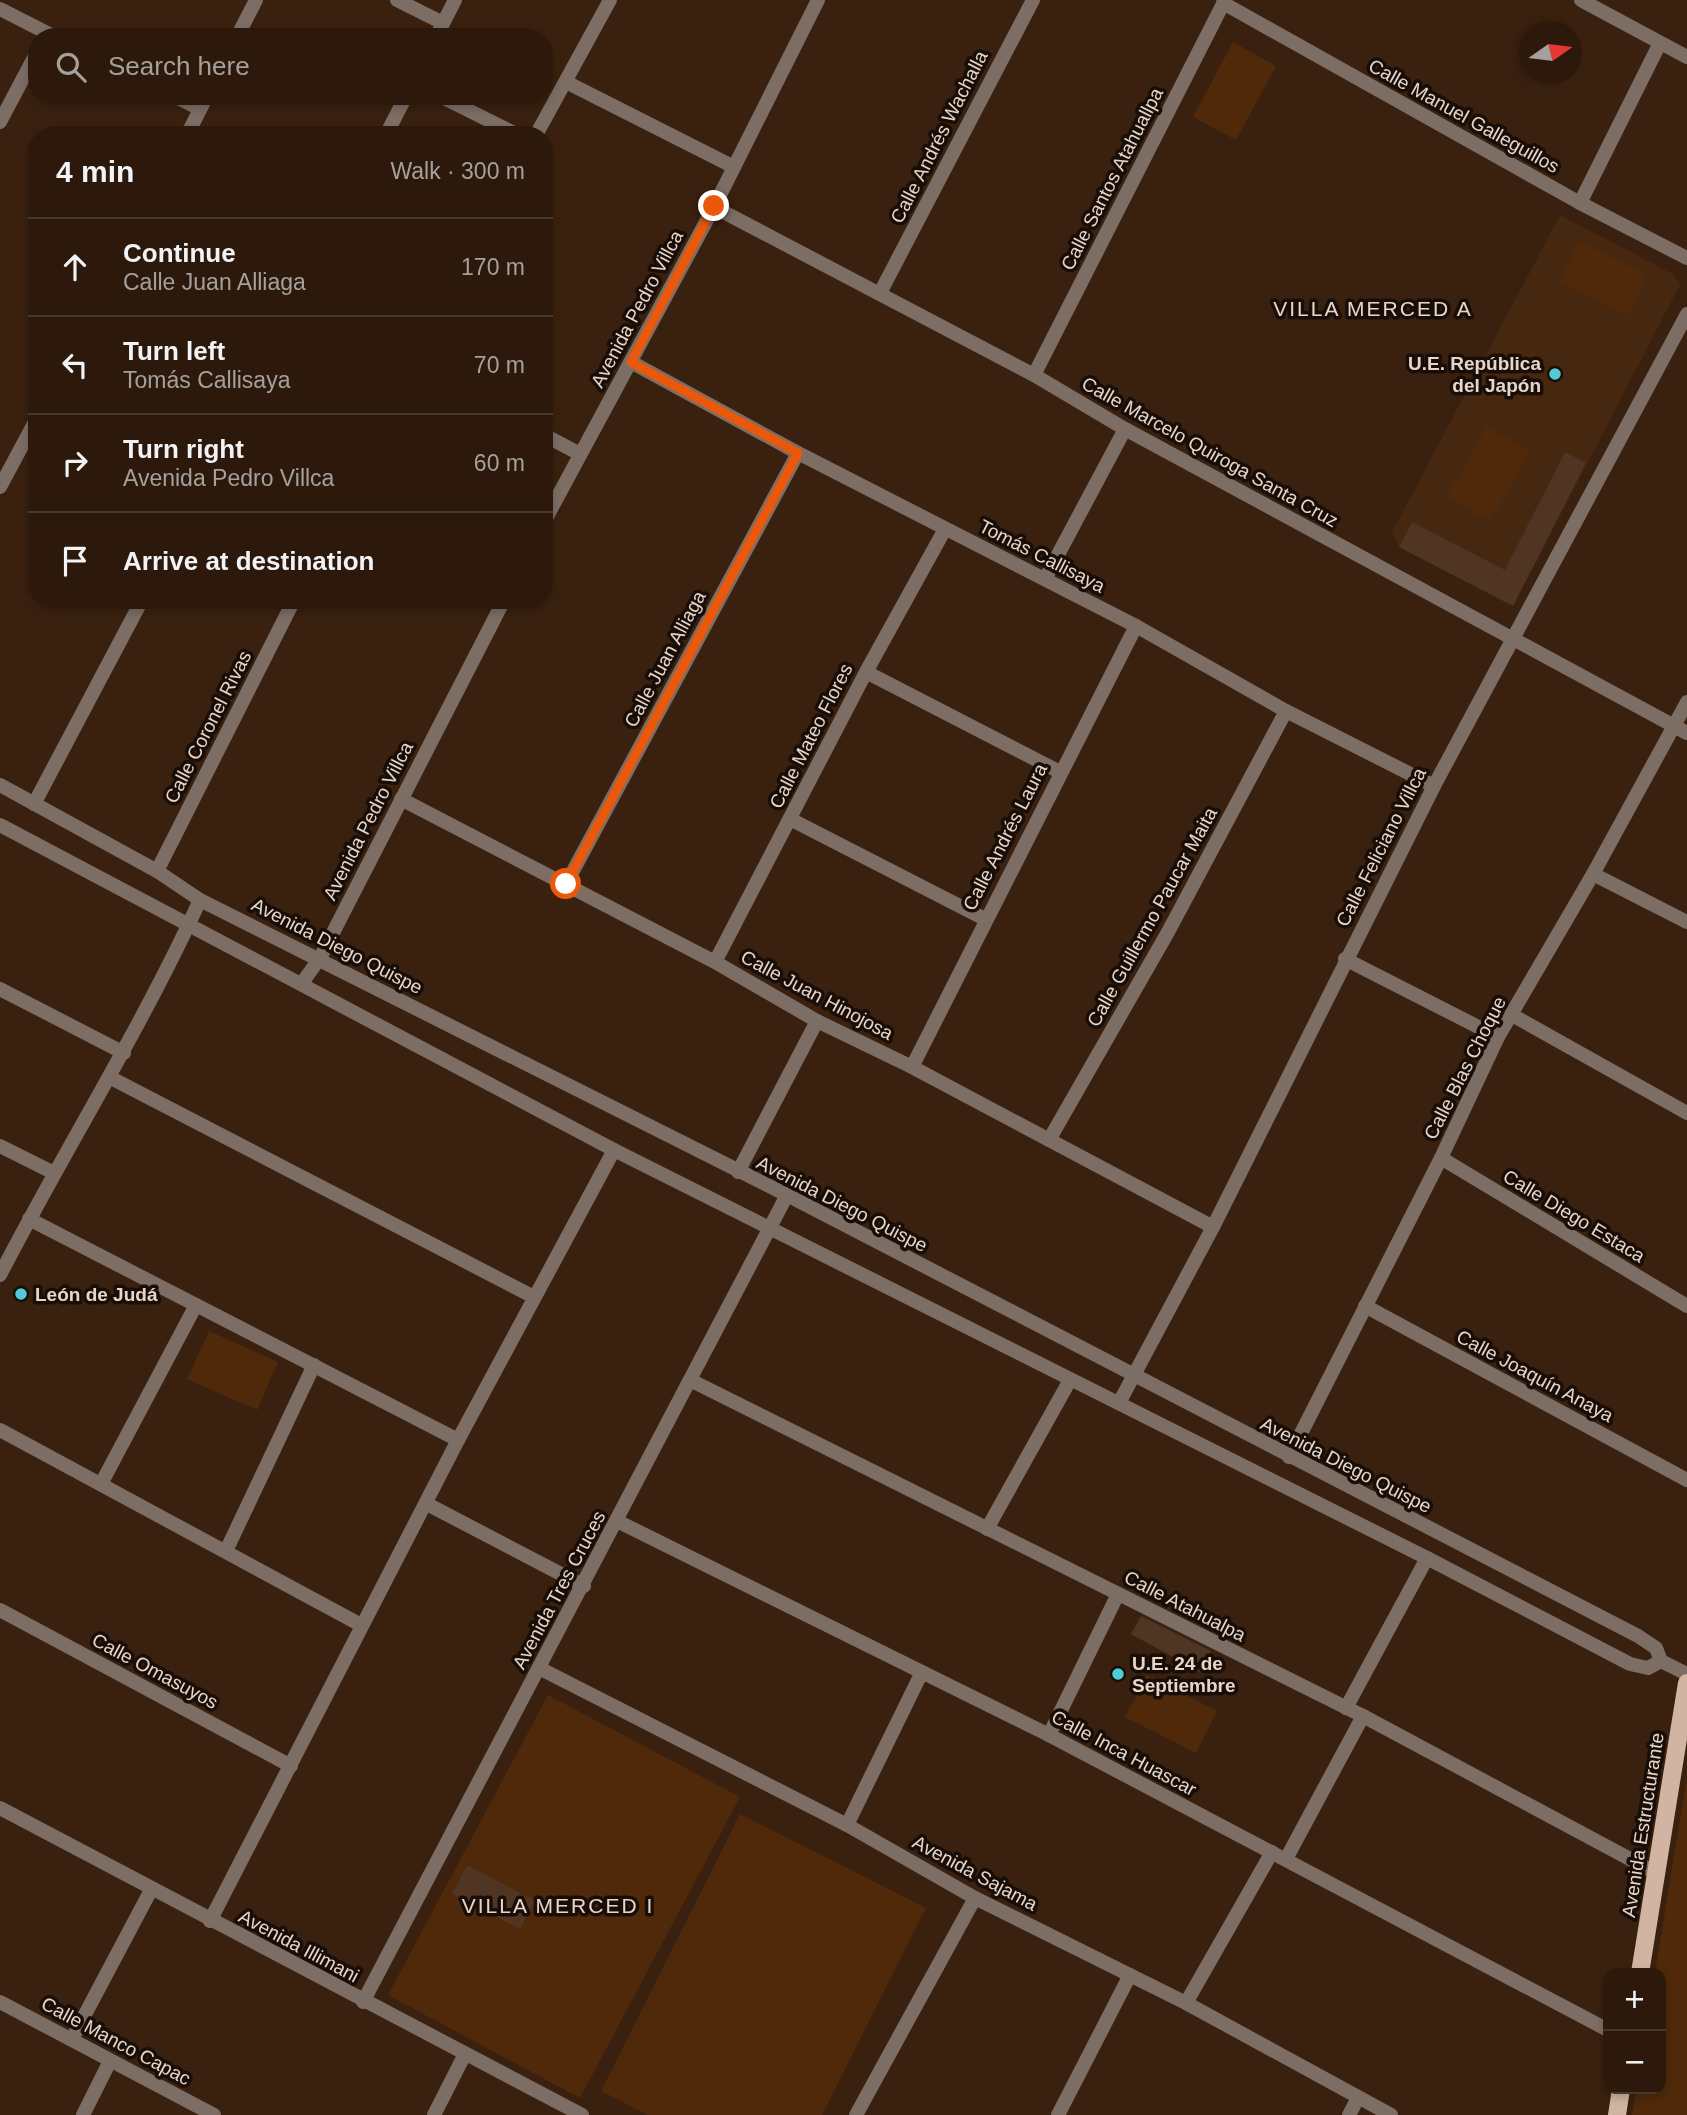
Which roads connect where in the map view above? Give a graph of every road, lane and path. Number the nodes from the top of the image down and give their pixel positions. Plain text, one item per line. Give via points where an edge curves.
1 (256, 0) edge
2 (397, 0) edge
3 (455, 0) edge
4 (610, 0) edge
5 (818, 0) edge
6 (1032, 0) edge
7 (1581, 0) edge
8 (1224, 1) edge
9 (1606, 6) edge
10 (0, 9) edge
11 (443, 23) junction
12 (36, 28) edge
13 (242, 28) edge
14 (440, 28) edge
15 (1660, 43) junction
16 (1687, 57) edge
17 (28, 69) edge
18 (566, 82) junction
19 (203, 105) edge
20 (401, 105) edge
21 (458, 105) edge
22 (553, 105) edge
23 (553, 105) edge
24 (0, 121) edge
25 (192, 126) edge
26 (391, 126) edge
27 (500, 126) edge
28 (541, 126) edge
29 (734, 167) junction
30 (1580, 203) junction
31 (714, 206) junction
32 (1687, 258) edge
33 (880, 293) junction
34 (1687, 314) edge
35 (631, 362) junction
36 (1034, 375) junction
37 (1125, 429) junction
38 (28, 435) edge
39 (553, 440) edge
40 (798, 453) junction
41 (580, 454) junction
42 (0, 487) edge
43 (553, 505) edge
44 (945, 529) junction
45 (1045, 579) junction
46 (137, 609) edge
47 (289, 609) edge
48 (499, 609) edge
49 (1136, 626) junction
50 (1513, 639) junction
51 (866, 672) junction
52 (1687, 702) edge
53 (1286, 711) junction
54 (1681, 729) edge
55 (1060, 772) junction
56 (0, 785) edge
57 (1434, 786) junction
58 (401, 799) junction
59 (34, 804) junction
60 (790, 819) junction
61 (0, 825) edge
62 (157, 871) junction
63 (1593, 874) junction
64 (566, 884) junction
65 (200, 900) junction
66 (985, 919) junction
67 (1687, 922) edge
68 (189, 924) junction
69 (320, 958) junction
70 (1345, 959) junction
71 (715, 962) junction
72 (302, 983) junction
73 (0, 989) edge
74 (1512, 1015) junction
75 (817, 1021) junction
76 (1498, 1037) junction
77 (124, 1053) junction
78 (912, 1067) junction
79 (111, 1078) junction
80 (1687, 1113) edge
81 (1049, 1140) junction
82 (0, 1146) edge
83 (614, 1150) junction
84 (1441, 1158) junction
85 (738, 1172) junction
86 (54, 1173) junction
87 (787, 1195) junction
88 (29, 1219) junction
89 (1213, 1227) junction
90 (770, 1230) junction
91 (0, 1275) edge
92 (534, 1297) junction
93 (196, 1305) junction
94 (1365, 1306) junction
95 (1687, 1306) edge
96 (314, 1365) junction
97 (1133, 1377) junction
98 (1070, 1380) junction
99 (692, 1381) junction
100 (1119, 1403) junction
101 (0, 1430) edge
102 (458, 1440) junction
103 (1289, 1457) junction
104 (1687, 1480) edge
105 (101, 1484) junction
106 (427, 1504) junction
107 (617, 1521) junction
108 (987, 1529) junction
109 (226, 1552) junction
110 (1427, 1558) junction
111 (584, 1586) junction
112 (1118, 1594) junction
113 (0, 1610) edge
114 (362, 1625) junction
115 (1661, 1661) junction
116 (539, 1668) junction
117 (922, 1672) junction
118 (1687, 1674) edge
119 (1687, 1683) edge
120 (1346, 1708) junction
121 (1363, 1716) junction
122 (1049, 1735) junction
123 (291, 1766) junction
124 (0, 1808) edge
125 (847, 1825) junction
126 (1272, 1852) junction
127 (1286, 1859) junction
128 (1656, 1873) junction
129 (151, 1890) junction
130 (975, 1898) junction
131 (210, 1921) junction
132 (1641, 1968) edge
133 (1130, 1975) junction
134 (0, 2002) edge
135 (363, 2002) junction
136 (1186, 2003) junction
137 (1603, 2027) edge
138 (72, 2039) junction
139 (465, 2054) junction
140 (110, 2061) junction
141 (1620, 2094) edge
142 (1358, 2098) junction
143 (83, 2115) edge
144 (214, 2115) edge
145 (434, 2115) edge
146 (582, 2115) edge
147 (856, 2115) edge
148 (1058, 2115) edge
149 (1349, 2115) edge
150 (1391, 2115) edge
151 (1617, 2115) edge

1 - 13 street
2 - 11 street
3 - 11 street
4 - 18 street
5 - 29 street, Avenida Pedro Villca
6 - 33 street, Calle Andrés Wachalla
7 - 9 street
8 - 30 street, Calle Manuel Galleguillos
8 - 36 street, Calle Santos Atahuallpa
9 - 15 street
10 - 12 street
11 - 14 street
15 - 16 street
15 - 30 street
17 - 24 street
18 - 23 street
18 - 29 street
19 - 25 street
20 - 26 street
21 - 27 street
22 - 28 street
29 - 31 street, Avenida Pedro Villca
30 - 32 street, Calle Manuel Galleguillos
31 - 33 street, Calle Marcelo Quiroga Santa Cruz
31 - 35 street, Avenida Pedro Villca
33 - 36 street, Calle Marcelo Quiroga Santa Cruz
34 - 50 street, Calle Feliciano Villca
35 - 40 street, Tomás Callisaya
35 - 41 street, Avenida Pedro Villca
36 - 37 street, Calle Marcelo Quiroga Santa Cruz
37 - 45 street
37 - 50 street, Calle Marcelo Quiroga Santa Cruz
38 - 42 street
39 - 41 street
40 - 44 street, Tomás Callisaya
40 - 64 street, Calle Juan Alliaga
41 - 43 street, Avenida Pedro Villca
44 - 45 street, Tomás Callisaya
44 - 51 street, Calle Mateo Flores
45 - 49 street, Tomás Callisaya
46 - 59 street
47 - 62 street, Calle Coronel Rivas
48 - 58 street, Avenida Pedro Villca
49 - 53 street, Tomás Callisaya
49 - 55 street, Calle Andrés Laura
50 - 54 street, Calle Marcelo Quiroga Santa Cruz
50 - 57 street, Calle Feliciano Villca
51 - 55 street
51 - 60 street, Calle Mateo Flores
52 - 54 street, Calle Blas Choque
53 - 57 street, Tomás Callisaya
53 - 81 street, Calle Guillermo Paucar Maita via 1168,932
54 - 63 street, Calle Blas Choque
55 - 66 street, Calle Andrés Laura
56 - 59 street, Avenida Diego Quispe
57 - 70 street, Calle Feliciano Villca
58 - 64 street, Calle Juan Hinojosa
58 - 69 street, Avenida Pedro Villca
59 - 62 street, Avenida Diego Quispe
60 - 66 street
60 - 71 street, Calle Mateo Flores
61 - 68 street
62 - 65 street, Avenida Diego Quispe
63 - 67 street
63 - 74 street, Calle Blas Choque
64 - 71 street, Calle Juan Hinojosa
65 - 68 street
65 - 69 street, Avenida Diego Quispe
66 - 78 street, Calle Andrés Laura
68 - 72 street
68 - 77 street
69 - 72 street, Avenida Pedro Villca
69 - 85 street, Avenida Diego Quispe
70 - 76 street
70 - 89 street, Calle Feliciano Villca
71 - 75 street, Calle Juan Hinojosa
72 - 83 street
73 - 77 street
74 - 76 street, Calle Blas Choque
74 - 80 street
75 - 78 street, Calle Juan Hinojosa
75 - 85 street
76 - 84 street, Calle Blas Choque
77 - 79 street
78 - 81 street, Calle Juan Hinojosa
79 - 86 street
79 - 92 street
81 - 89 street, Calle Juan Hinojosa
82 - 86 street
83 - 90 street
83 - 92 street
84 - 94 street, Calle Blas Choque
84 - 95 street, Calle Diego Estaca
85 - 87 street, Avenida Diego Quispe
86 - 88 street
87 - 90 street, Avenida Tres Cruces
87 - 97 street, Avenida Diego Quispe
88 - 91 street
88 - 93 street
89 - 97 street, Calle Feliciano Villca
90 - 98 street
90 - 99 street, Avenida Tres Cruces
92 - 102 street
93 - 96 street
93 - 105 street
94 - 103 street, Calle Blas Choque
94 - 104 street, Calle Joaquín Anaya
96 - 102 street
96 - 109 street
97 - 100 street, Calle Feliciano Villca
97 - 103 street, Avenida Diego Quispe
98 - 100 street
98 - 108 street
99 - 107 street, Avenida Tres Cruces
99 - 108 street, Calle Atahualpa
100 - 110 street
101 - 105 street
102 - 106 street
103 - 115 street, Avenida Diego Quispe via 1638,1636 1656,1648
105 - 109 street
106 - 111 street
106 - 114 street
107 - 111 street, Avenida Tres Cruces
107 - 117 street, Calle Inca Huascar
108 - 112 street, Calle Atahualpa
109 - 114 street
110 - 115 street via 1630,1664 1648,1668
110 - 120 street
111 - 116 street, Avenida Tres Cruces
112 - 120 street, Calle Atahualpa
112 - 122 street
113 - 123 street, Calle Omasuyos
114 - 123 street
115 - 118 street, Avenida Diego Quispe
116 - 125 street, Avenida Sajama
116 - 135 street, Avenida Tres Cruces
117 - 122 street, Calle Inca Huascar
117 - 125 street
119 - 128 main road, Avenida Estructurante
120 - 121 street, Calle Atahualpa
121 - 127 street
121 - 128 street, Calle Atahualpa
122 - 126 street, Calle Inca Huascar
123 - 131 street
124 - 129 street, Avenida Illimani
125 - 130 street, Avenida Sajama
126 - 127 street, Calle Inca Huascar
126 - 136 street
127 - 137 street, Calle Inca Huascar
128 - 132 main road, Avenida Estructurante
129 - 131 street, Avenida Illimani
129 - 138 street
130 - 133 street, Avenida Sajama
130 - 147 street
131 - 135 street, Avenida Illimani
133 - 136 street, Avenida Sajama
133 - 148 street
134 - 138 street, Calle Manco Capac
135 - 139 street, Avenida Illimani
136 - 142 street, Avenida Sajama
138 - 140 street, Calle Manco Capac
139 - 145 street
139 - 146 street, Avenida Illimani
140 - 143 street
140 - 144 street, Calle Manco Capac
141 - 151 main road
142 - 149 street
142 - 150 street, Avenida Sajama

